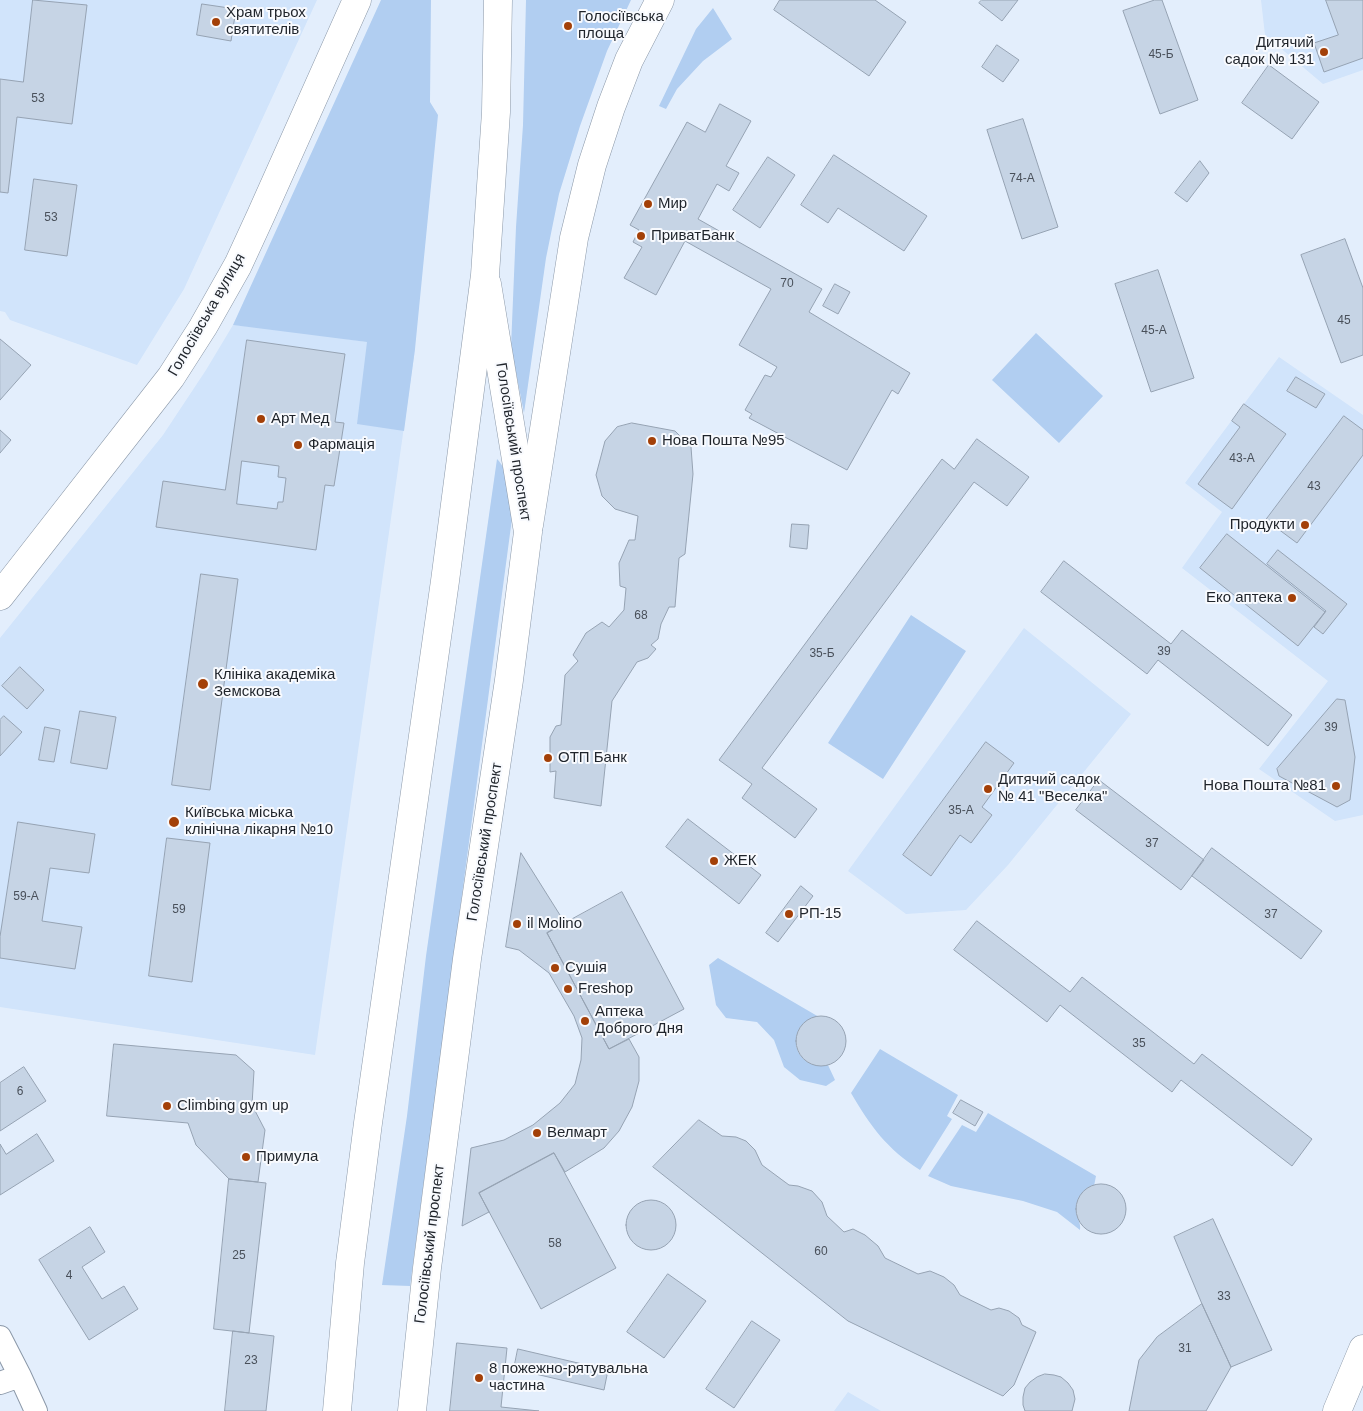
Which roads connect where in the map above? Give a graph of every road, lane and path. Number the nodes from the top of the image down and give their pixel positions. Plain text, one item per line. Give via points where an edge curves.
1 (357, 0) edge
2 (498, 0) edge
3 (660, 0) edge
4 (485, 275) junction
5 (528, 532) junction
6 (0, 596) edge
7 (0, 1337) edge
8 (1363, 1349) edge
9 (10, 1380) edge
10 (36, 1411) edge
11 (337, 1411) edge
12 (412, 1411) edge
13 (1337, 1411) edge

1 - 6 main road, Голосіївська вулиця via 262,215 203,327 171,377
2 - 4 main road, Голосіївський проспект via 496,112
3 - 5 main road via 629,60 592,165 574,238
4 - 5 main road, Голосіївський проспект
4 - 11 main road, Голосіївський проспект via 441,610 366,1131
5 - 12 main road, Голосіївський проспект via 505,710 465,969 426,1268
7 - 9 street
8 - 13 main road
9 - 10 street

